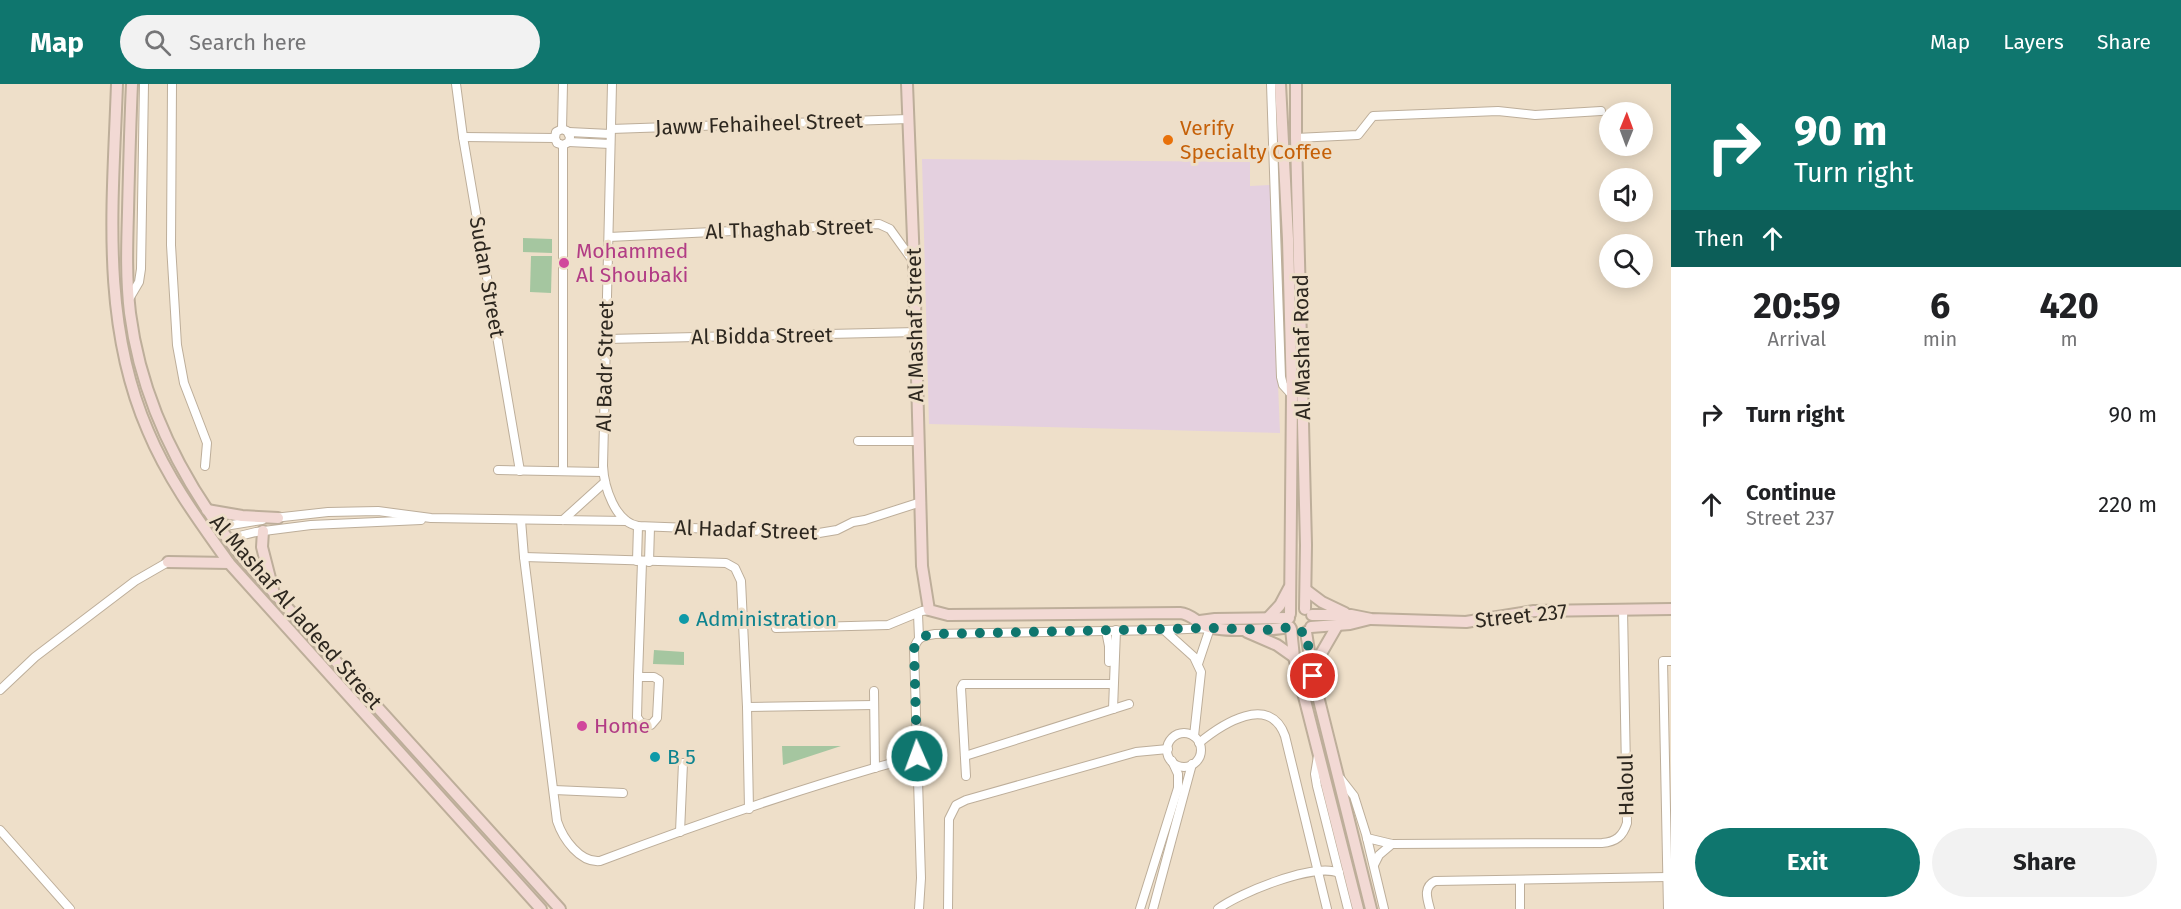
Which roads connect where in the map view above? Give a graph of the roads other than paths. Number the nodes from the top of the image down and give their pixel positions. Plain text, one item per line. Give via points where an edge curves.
1 (119, 84) edge
2 (132, 84) edge
3 (144, 84) edge
4 (172, 84) edge
5 (456, 84) edge
6 (563, 84) edge
7 (612, 84) edge
8 (907, 84) edge
9 (1271, 84) edge
10 (1280, 84) edge
11 (1296, 84) edge
12 (1599, 111) edge
13 (908, 119) junction
14 (130, 128) junction
15 (565, 131) junction
16 (611, 132) junction
17 (463, 136) junction
18 (555, 138) junction
19 (1296, 138) junction
20 (566, 144) junction
21 (610, 144) junction
22 (609, 237) junction
23 (915, 264) junction
24 (129, 299) junction
25 (917, 332) junction
26 (607, 339) junction
27 (1292, 395) junction
28 (858, 441) dead end
29 (919, 441) junction
30 (205, 466) dead end
31 (498, 470) dead end
32 (520, 471) junction
33 (563, 471) junction
34 (603, 471) junction
35 (605, 482) junction
36 (921, 502) junction
37 (207, 510) junction
38 (278, 518) junction
39 (431, 518) junction
40 (521, 520) junction
41 (563, 520) junction
42 (626, 521) junction
43 (638, 526) junction
44 (219, 527) junction
45 (650, 527) junction
46 (263, 531) junction
47 (227, 539) junction
48 (524, 557) junction
49 (168, 562) joint
50 (643, 562) junction
51 (229, 563) junction
52 (1291, 582) junction
53 (1306, 590) junction
54 (274, 593) junction
55 (1623, 609) junction
56 (1671, 609) edge
57 (923, 612) junction
58 (1309, 612) junction
59 (1351, 615) junction
60 (1268, 618) junction
61 (1371, 619) junction
62 (1290, 622) junction
63 (1205, 625) junction
64 (1337, 626) junction
65 (776, 628) dead end
66 (1239, 629) junction
67 (1116, 630) junction
68 (1164, 630) junction
69 (1309, 630) junction
70 (1106, 631) junction
71 (919, 638) junction
72 (1294, 657) junction
73 (1671, 661) edge
74 (1198, 664) junction
75 (1313, 676) junction
76 (638, 677) junction
77 (1110, 684) junction
78 (0, 690) edge
79 (874, 691) dead end
80 (1129, 704) dead end
81 (874, 705) junction
82 (747, 707) junction
83 (1113, 709) junction
84 (1668, 725) edge
85 (1197, 739) junction
86 (1168, 748) junction
87 (1319, 751) junction
88 (917, 756) junction
89 (965, 756) junction
90 (1172, 761) junction
91 (683, 763) dead end
92 (1192, 765) junction
93 (875, 768) junction
94 (1336, 774) junction
95 (966, 776) dead end
96 (554, 790) junction
97 (623, 794) dead end
98 (749, 809) junction
99 (0, 830) edge
100 (680, 832) junction
101 (1367, 838) junction
102 (1392, 844) junction
103 (1334, 853) junction
104 (1374, 866) junction
105 (1318, 870) junction
106 (1339, 873) junction
107 (1668, 877) junction
108 (1520, 880) junction
109 (70, 909) edge
110 (541, 909) edge
111 (560, 909) edge
112 (919, 909) edge
113 (948, 909) edge
114 (1140, 909) edge
115 (1153, 909) edge
116 (1218, 909) edge
117 (1327, 909) edge
118 (1348, 909) edge
119 (1358, 909) edge
120 (1371, 909) edge
121 (1384, 909) edge
122 (1430, 909) edge
123 (1520, 909) edge
124 (1668, 909) edge

1 - 14 street
1 - 51 street, Al Mashaf Al Jadeed Street via 112,267 125,361 156,449 191,510
2 - 14 street, Al Mashaf Al Jadeed Street
3 - 24 street via 141,276
4 - 30 street via 171,245 177,345 184,383 207,443
5 - 17 street, Sudan Street
6 - 15 street
7 - 16 street, Al Badr Street
8 - 13 street, Al Mashaf Street
9 - 27 street, Al Mashaf Road via 1281,377
10 - 27 street, Al Mashaf Road
11 - 19 street, Al Mashaf Road
12 - 19 street via 1373,116 1358,135
13 - 16 street, Jaww Fehaiheel Street
13 - 23 street, Al Mashaf Street
14 - 24 street, Al Mashaf Al Jadeed Street
15 - 16 street, Jaww Fehaiheel Street
15 - 18 street via 556,132
15 - 20 street via 570,137
16 - 21 street, Al Badr Street
17 - 18 street
17 - 32 street, Sudan Street
18 - 20 street
19 - 53 street, Al Mashaf Road
20 - 21 street
20 - 33 street
21 - 22 street, Al Badr Street
22 - 23 street, Al Thaghab Street via 879,224 890,230
22 - 26 street, Al Badr Street
23 - 25 street, Al Mashaf Street
24 - 37 street, Al Mashaf Al Jadeed Street via 138,355 151,400 179,463
25 - 26 street, Al Bidda Street
25 - 29 street, Al Mashaf Street
26 - 34 street, Al Badr Street
27 - 52 street, Al Mashaf Road
28 - 29 street
29 - 36 street, Al Mashaf Street
31 - 32 street
32 - 33 street
33 - 34 street
34 - 35 street, Al Badr Street
35 - 41 street
35 - 42 street, Al Badr Street
36 - 45 street, Al Hadaf Street via 819,533
36 - 57 street, Al Mashaf Street
37 - 38 street
37 - 44 street, Al Mashaf Al Jadeed Street
38 - 39 street via 378,511
38 - 44 street
39 - 40 street
39 - 46 street
40 - 41 street
40 - 48 street
41 - 42 street
42 - 43 street
43 - 45 street, Al Hadaf Street
43 - 50 street
44 - 47 street, Al Mashaf Al Jadeed Street
45 - 50 street
46 - 47 street
46 - 54 street via 262,547
47 - 54 street, Al Mashaf Al Jadeed Street
48 - 50 street
48 - 96 street
49 - 51 street
49 - 78 street via 135,581 35,657
50 - 76 street
50 - 82 street via 726,563 738,572
51 - 110 street, Al Mashaf Al Jadeed Street
52 - 60 street
52 - 62 street, Al Mashaf Road
53 - 58 street, Al Mashaf Road
53 - 59 street via 1332,608
54 - 111 street, Al Mashaf Al Jadeed Street
55 - 56 street, Street 237
55 - 61 street, Street 237 via 1534,611 1466,622
55 - 102 street, Haloul via 1627,823 1621,836 1609,843
57 - 63 street via 1184,614
57 - 65 street via 888,625
57 - 71 street
58 - 59 street, Street 237
58 - 62 street via 1297,609
58 - 69 street via 1313,621
59 - 61 street, Street 237
60 - 62 street
60 - 63 street via 1211,619
61 - 64 street, Street 237
62 - 66 street via 1272,630
62 - 69 street via 1297,632
62 - 72 street, Al Mashaf Road
63 - 66 street
63 - 68 street
63 - 74 street
64 - 69 street, Street 237
64 - 75 street
66 - 72 street via 1268,640
67 - 68 street
67 - 70 street
67 - 77 street
68 - 74 street
69 - 75 street
70 - 71 street via 935,634
70 - 77 street
71 - 88 street via 914,649
72 - 87 street, Al Mashaf Road
73 - 84 street via 1663,661
74 - 85 street via 1201,680
75 - 94 street
76 - 76 street via 638,717 641,723 651,725 657,718 659,680
77 - 83 street
77 - 89 street via 963,684
79 - 81 street
80 - 83 street
81 - 82 street
81 - 93 street
82 - 98 street
83 - 89 street
84 - 107 street
85 - 86 street via 1185,733 1177,735
85 - 92 street via 1200,755
85 - 105 street via 1254,714 1278,722 1285,736
86 - 90 street
86 - 113 street via 1136,752 956,805 949,819
87 - 103 street, Al Mashaf Road via 1316,780
87 - 119 street, Al Mashaf Road
88 - 93 street
88 - 112 street
89 - 95 street
90 - 92 street via 1180,766
90 - 114 street via 1178,774 1178,788
91 - 100 street
92 - 115 street
93 - 98 street
94 - 101 street via 1354,796
94 - 120 street
96 - 97 street
96 - 100 street via 561,831 587,860 600,861
98 - 100 street
99 - 109 street
101 - 102 street, Haloul
101 - 104 street
102 - 104 street
103 - 105 street
103 - 106 street, Al Mashaf Road
104 - 121 street
105 - 106 street
105 - 116 street via 1250,891
105 - 117 street
106 - 118 street, Al Mashaf Road
107 - 108 street
107 - 124 street
108 - 122 street via 1435,881 1426,892
108 - 123 street

